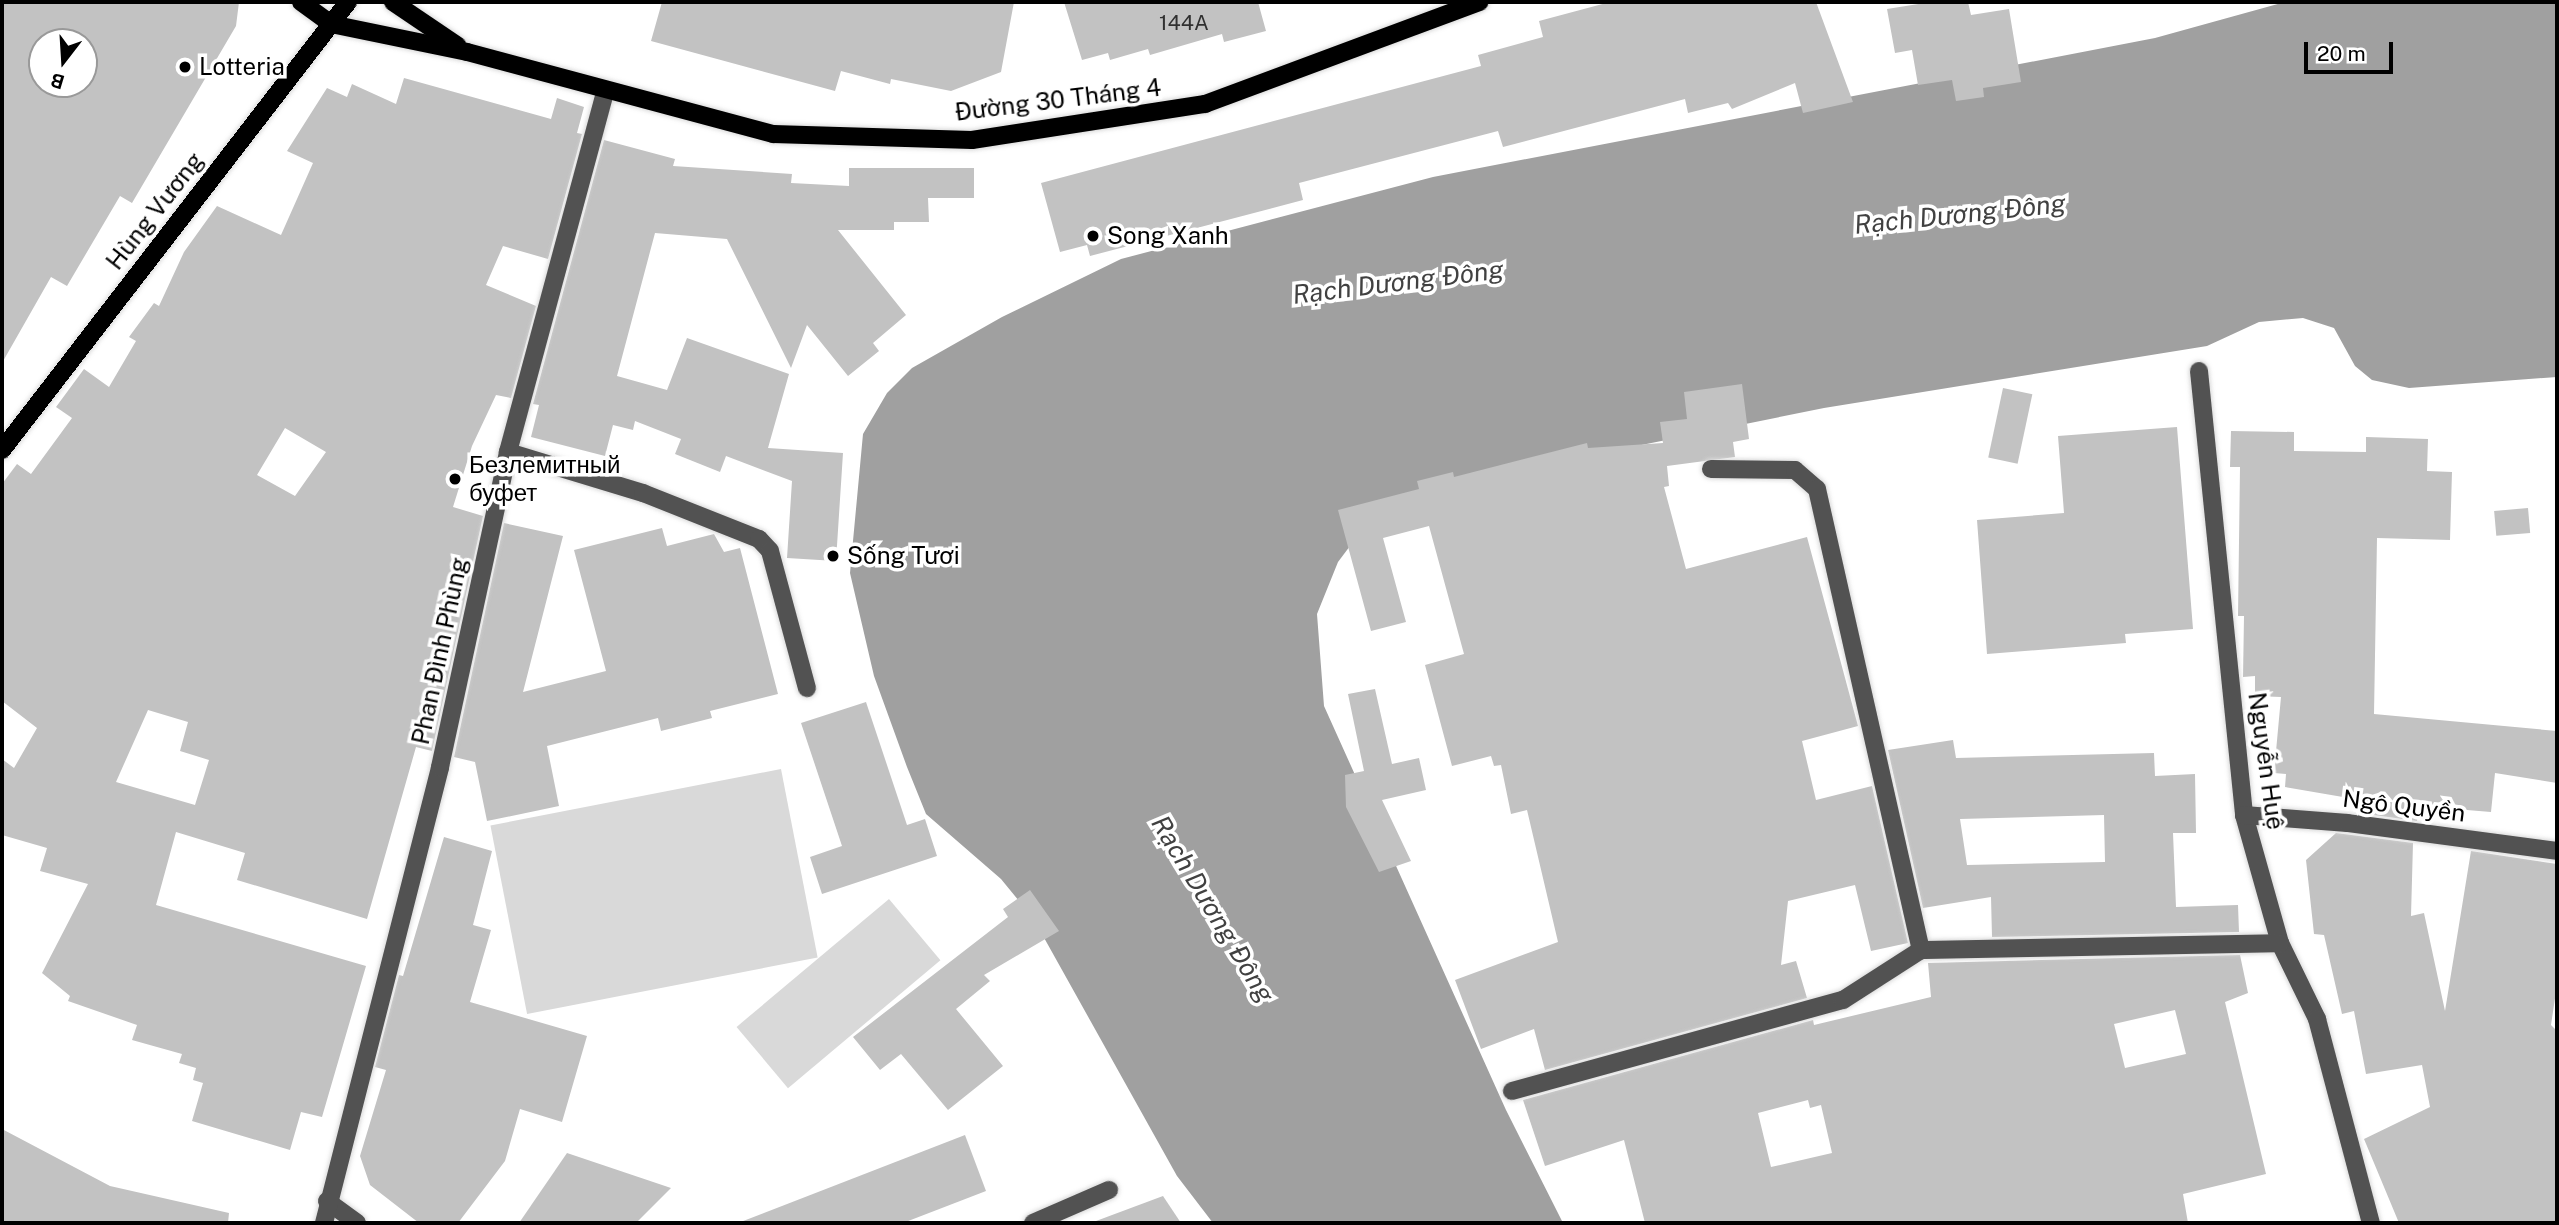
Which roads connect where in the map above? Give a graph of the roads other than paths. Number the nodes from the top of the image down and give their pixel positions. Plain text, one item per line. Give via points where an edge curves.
1 (301, 2) edge
2 (348, 2) edge
3 (393, 2) edge
4 (1479, 2) edge
5 (331, 24) junction
6 (467, 52) junction
7 (606, 90) junction
8 (2199, 371) dead end
9 (2, 450) edge
10 (508, 452) junction
11 (1711, 469) dead end
12 (807, 688) dead end
13 (2244, 815) junction
14 (2557, 851) edge
15 (2280, 943) junction
16 (1921, 950) junction
17 (1512, 1091) dead end
18 (1109, 1189) dead end
19 (327, 1201) junction
20 (324, 1223) edge
21 (357, 1223) edge
22 (1033, 1223) edge
23 (2371, 1223) edge

1 - 5 main road, Đường 30 Tháng 4
2 - 5 main road, Hùng Vương
3 - 6 main road, Đường 30 Tháng 4
4 - 7 main road, Đường 30 Tháng 4 via 1205,104 972,140 774,134
5 - 6 main road, Đường 30 Tháng 4
5 - 9 main road, Hùng Vương
6 - 7 main road, Đường 30 Tháng 4
7 - 10 street, Phan Đình Phùng
8 - 13 street, Nguyễn Huệ
10 - 12 street via 656,498 759,538 770,551
10 - 19 street, Phan Đình Phùng via 440,767
11 - 16 street via 1795,470 1817,489
13 - 14 street, Ngô Quyền via 2348,822
13 - 15 street, Nguyễn Huệ
15 - 16 street
15 - 23 street, Nguyễn Huệ via 2317,1019
16 - 17 street via 1843,1000
18 - 22 street
19 - 20 street, Phan Đình Phùng
19 - 21 street

